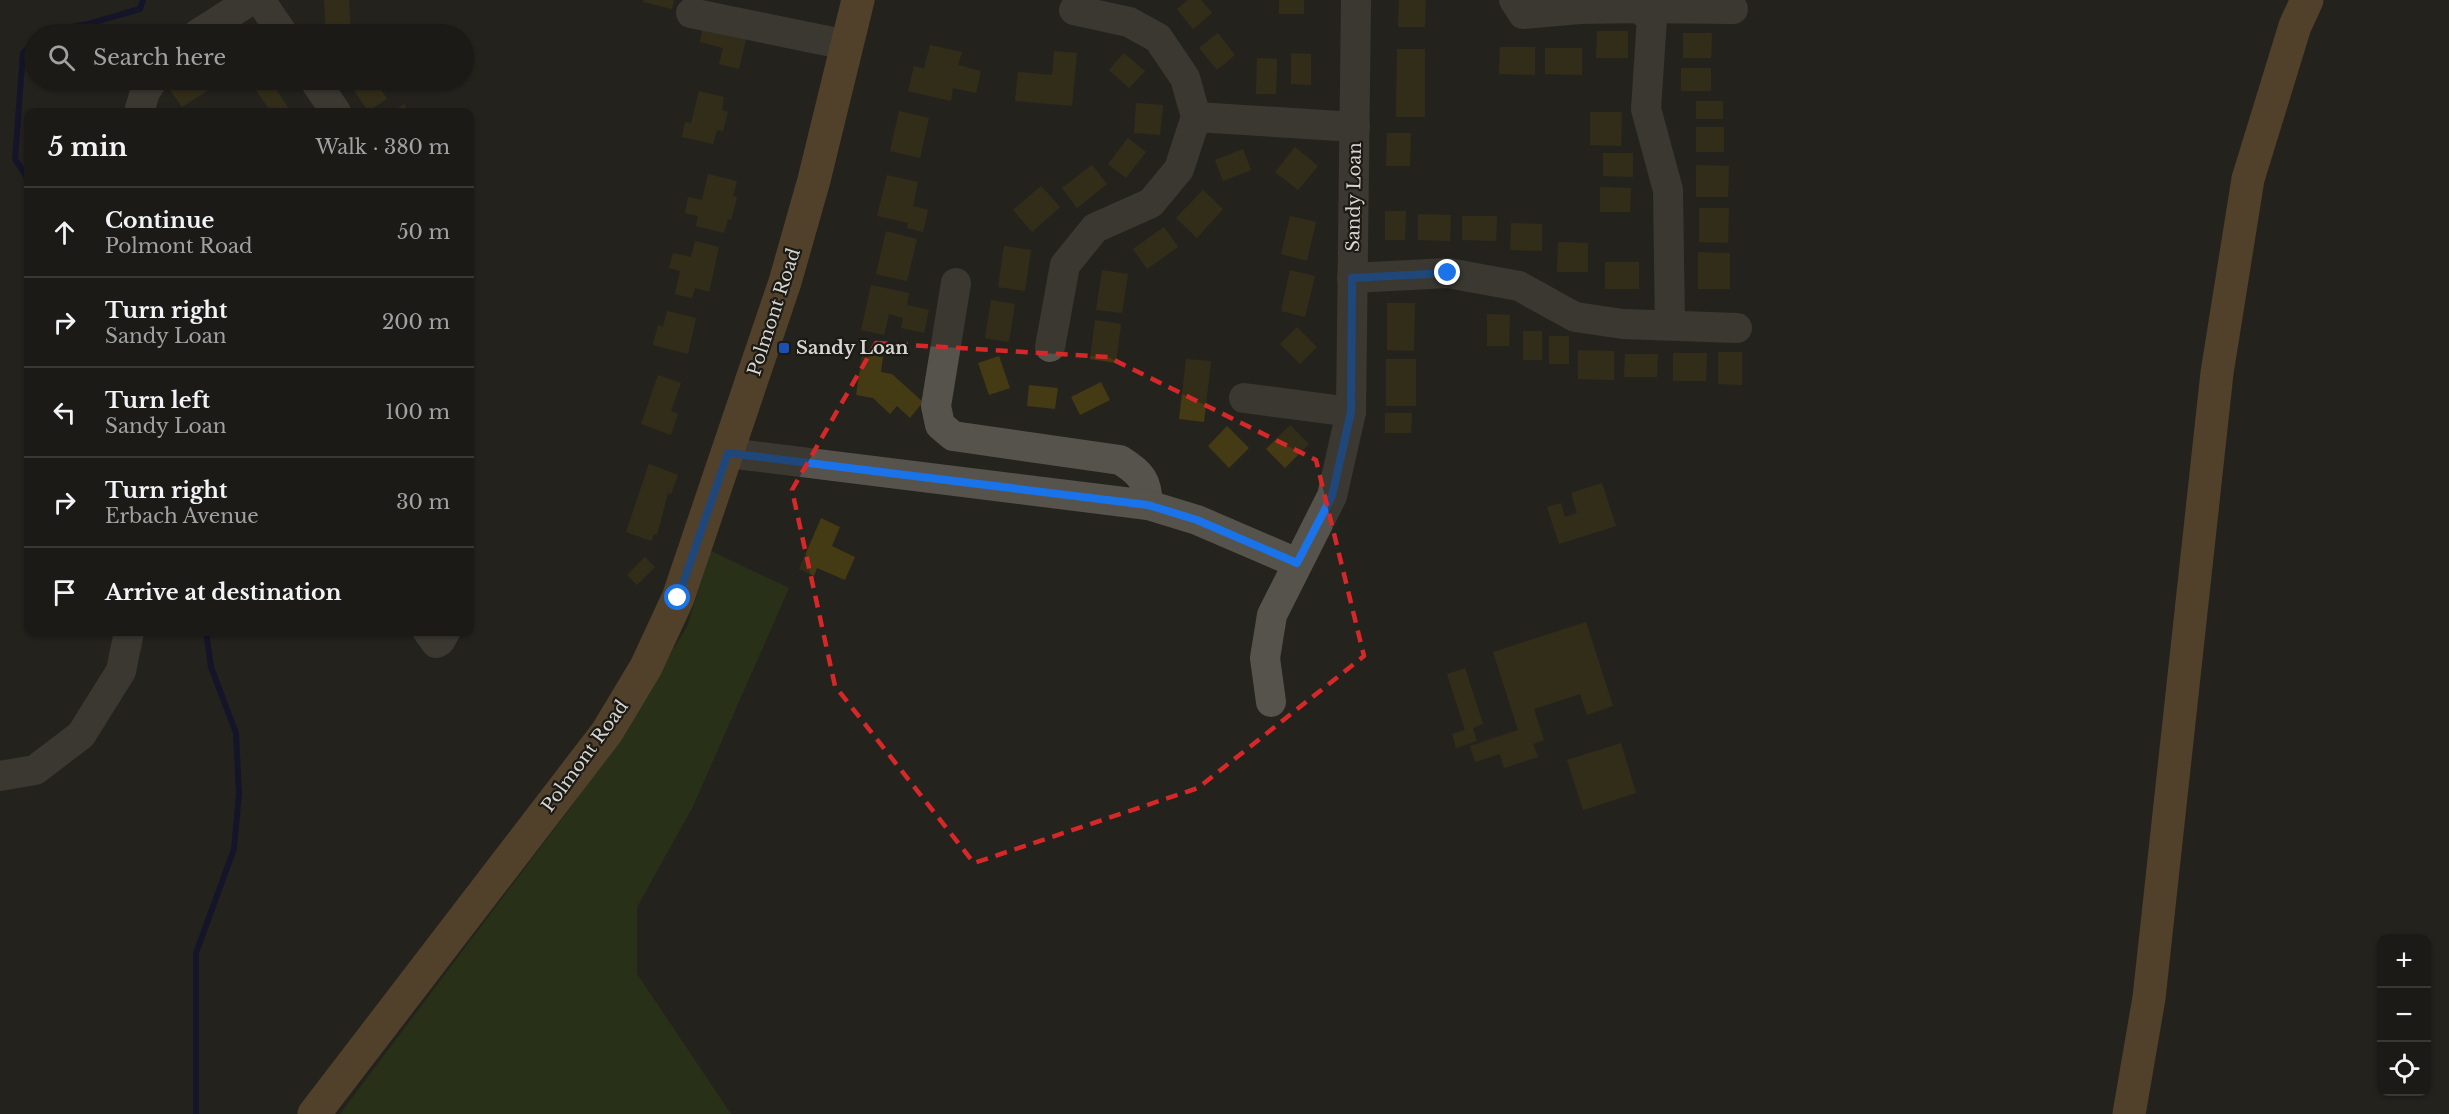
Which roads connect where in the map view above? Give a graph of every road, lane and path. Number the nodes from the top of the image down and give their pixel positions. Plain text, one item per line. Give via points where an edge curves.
1 (251, 0) edge
2 (260, 0) edge
3 (858, 0) edge
4 (1356, 0) edge
5 (2307, 0) edge
6 (1519, 7) edge
7 (1638, 8) junction
8 (1733, 9) dead end
9 (1074, 10) dead end
10 (691, 13) dead end
11 (214, 24) edge
12 (276, 24) edge
13 (847, 45) junction
14 (146, 90) edge
15 (321, 90) edge
16 (140, 108) edge
17 (333, 108) edge
18 (1196, 117) junction
19 (1355, 127) junction
20 (1352, 278) junction
21 (956, 283) dead end
22 (1670, 325) junction
23 (1737, 328) dead end
24 (1050, 347) dead end
25 (1244, 398) dead end
26 (1351, 412) junction
27 (728, 453) junction
28 (1148, 505) junction
29 (1297, 563) junction
30 (128, 636) edge
31 (1271, 702) dead end
32 (0, 776) edge
33 (314, 1114) edge
34 (2128, 1114) edge

1 - 11 street
2 - 12 street
3 - 13 main road, Polmont Road
4 - 19 street, Sandy Loan
5 - 34 main road via 2295,26 2248,179 2217,373 2149,998
6 - 7 street
7 - 8 street
7 - 22 street via 1652,18 1646,109 1668,190
9 - 18 street via 1129,22 1158,38 1185,78
10 - 13 street
13 - 27 main road, Polmont Road via 785,282
14 - 16 street
15 - 17 street
18 - 19 street
18 - 24 street via 1179,169 1151,203 1095,228 1065,265
19 - 20 street, Sandy Loan
20 - 22 street via 1448,273 1519,286 1575,317
20 - 26 street, Sandy Loan
21 - 28 street via 936,406 940,425 953,436 1120,460 1147,485
22 - 23 street
25 - 26 street
26 - 29 street, Sandy Loan via 1332,496
27 - 28 street
27 - 33 main road, Polmont Road via 678,598 646,667 607,732
28 - 29 street via 1197,520
29 - 31 street, Sandy Loan via 1272,615 1265,658
30 - 32 street via 121,671 81,735 35,770

